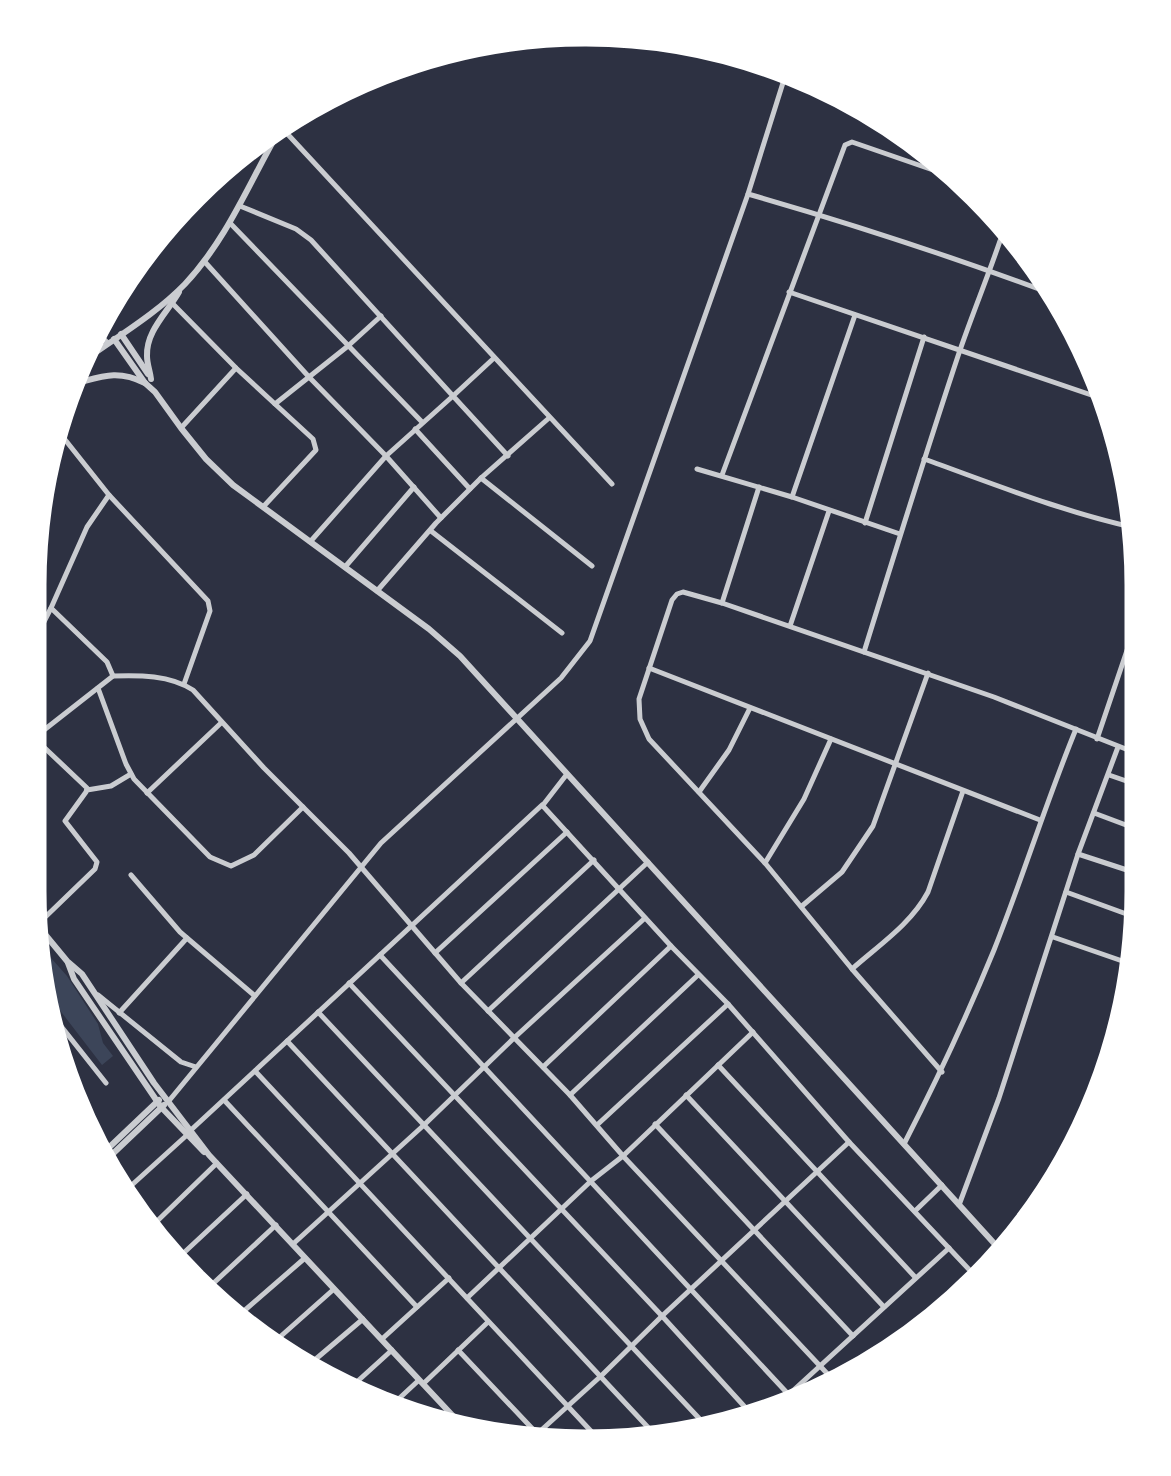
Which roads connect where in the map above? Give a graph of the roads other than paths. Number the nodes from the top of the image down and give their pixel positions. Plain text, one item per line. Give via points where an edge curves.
1 (784, 80) edge
2 (287, 132) edge
3 (274, 141) edge
4 (938, 172) edge
5 (748, 194) junction
6 (240, 206) junction
7 (818, 214) junction
8 (230, 223) junction
9 (1002, 236) edge
10 (204, 261) junction
11 (991, 271) junction
12 (184, 285) junction
13 (1040, 289) edge
14 (789, 292) junction
15 (172, 303) junction
16 (855, 315) junction
17 (381, 316) junction
18 (118, 337) junction
19 (924, 337) junction
20 (102, 338) edge
21 (108, 344) junction
22 (348, 346) junction
23 (960, 349) junction
24 (94, 354) edge
25 (494, 358) junction
26 (236, 368) junction
27 (309, 377) junction
28 (82, 381) edge
29 (148, 381) junction
30 (453, 396) junction
31 (1095, 396) edge
32 (275, 404) junction
33 (549, 418) junction
34 (422, 422) junction
35 (181, 428) junction
36 (415, 429) junction
37 (63, 438) edge
38 (508, 456) junction
39 (386, 457) junction
40 (924, 459) junction
41 (697, 469) dead end
42 (722, 475) junction
43 (481, 478) junction
44 (612, 484) dead end
45 (414, 487) junction
46 (759, 487) junction
47 (470, 489) junction
48 (109, 495) junction
49 (792, 497) junction
50 (263, 507) junction
51 (829, 511) junction
52 (442, 518) junction
53 (865, 523) junction
54 (1125, 526) edge
55 (430, 531) junction
56 (900, 534) junction
57 (310, 542) junction
58 (592, 566) dead end
59 (345, 567) junction
60 (377, 591) junction
61 (722, 603) junction
62 (51, 608) junction
63 (42, 624) edge
64 (790, 626) junction
65 (562, 633) dead end
66 (1129, 645) edge
67 (864, 652) junction
68 (649, 668) junction
69 (928, 673) junction
70 (113, 676) junction
71 (184, 684) junction
72 (98, 688) junction
73 (750, 708) junction
74 (517, 718) junction
75 (221, 723) junction
76 (42, 729) edge
77 (1076, 729) junction
78 (831, 739) junction
79 (1097, 739) junction
80 (42, 747) edge
81 (1118, 747) junction
82 (1129, 751) edge
83 (895, 763) junction
84 (131, 774) junction
85 (567, 774) junction
86 (1109, 775) junction
87 (1129, 781) edge
88 (87, 790) junction
89 (962, 790) junction
90 (699, 792) junction
91 (147, 793) junction
92 (543, 805) junction
93 (303, 807) junction
94 (1094, 813) junction
95 (1040, 820) junction
96 (1129, 826) edge
97 (567, 832) junction
98 (1079, 854) junction
99 (594, 860) junction
100 (648, 862) junction
101 (765, 863) junction
102 (360, 866) junction
103 (1129, 871) edge
104 (131, 875) dead end
105 (620, 888) junction
106 (1066, 892) junction
107 (802, 906) junction
108 (1128, 915) edge
109 (43, 917) edge
110 (646, 918) junction
111 (411, 927) junction
112 (44, 932) edge
113 (1053, 937) junction
114 (187, 938) junction
115 (670, 946) junction
116 (435, 953) junction
117 (380, 955) junction
118 (67, 961) junction
119 (1124, 962) edge
120 (852, 969) junction
121 (698, 975) junction
122 (349, 983) junction
123 (461, 983) junction
124 (93, 990) junction
125 (255, 996) junction
126 (728, 1004) junction
127 (488, 1011) junction
128 (318, 1012) junction
129 (119, 1013) junction
130 (59, 1024) edge
131 (753, 1032) junction
132 (514, 1038) junction
133 (288, 1041) junction
134 (718, 1065) junction
135 (485, 1066) junction
136 (196, 1067) junction
137 (543, 1067) junction
138 (255, 1071) junction
139 (942, 1072) junction
140 (106, 1083) dead end
141 (570, 1095) junction
142 (686, 1095) junction
143 (454, 1096) junction
144 (224, 1100) junction
145 (162, 1102) junction
146 (655, 1124) junction
147 (424, 1125) junction
148 (597, 1125) junction
149 (189, 1133) junction
150 (849, 1142) junction
151 (904, 1144) junction
152 (108, 1149) edge
153 (392, 1153) junction
154 (111, 1155) edge
155 (623, 1156) junction
156 (216, 1163) junction
157 (816, 1172) junction
158 (592, 1181) junction
159 (359, 1183) junction
160 (942, 1185) junction
161 (130, 1186) edge
162 (247, 1194) junction
163 (786, 1200) junction
164 (959, 1205) junction
165 (561, 1209) junction
166 (915, 1211) junction
167 (327, 1212) junction
168 (155, 1223) edge
169 (276, 1225) junction
170 (755, 1230) junction
171 (530, 1239) junction
172 (293, 1244) junction
173 (996, 1246) edge
174 (949, 1248) junction
175 (182, 1254) edge
176 (305, 1258) junction
177 (722, 1259) junction
178 (500, 1267) junction
179 (972, 1273) edge
180 (915, 1277) junction
181 (449, 1278) junction
182 (212, 1285) edge
183 (334, 1289) junction
184 (692, 1289) junction
185 (467, 1298) junction
186 (417, 1307) junction
187 (884, 1307) junction
188 (243, 1312) edge
189 (662, 1316) junction
190 (363, 1319) junction
191 (488, 1322) junction
192 (853, 1336) junction
193 (279, 1338) edge
194 (382, 1339) junction
195 (633, 1346) junction
196 (392, 1350) junction
197 (458, 1350) junction
198 (314, 1361) edge
199 (821, 1366) junction
200 (601, 1376) junction
201 (830, 1376) edge
202 (421, 1382) junction
203 (356, 1383) edge
204 (790, 1394) edge
205 (789, 1395) edge
206 (398, 1400) edge
207 (567, 1406) junction
208 (747, 1409) edge
209 (449, 1412) junction
210 (446, 1415) edge
211 (454, 1417) edge
212 (702, 1421) edge
213 (650, 1430) edge
214 (531, 1431) edge
215 (540, 1432) edge
216 (593, 1434) edge

1 - 5 street
2 - 25 street
3 - 6 street
4 - 7 street via 848,142
5 - 7 street
5 - 74 street via 596,629 569,670
6 - 8 street
6 - 17 street via 311,240
7 - 11 street
7 - 14 street
8 - 10 street
8 - 22 street
9 - 11 street
10 - 12 street
10 - 27 street
11 - 13 street
11 - 23 street
12 - 15 street
12 - 18 street
14 - 16 street
14 - 42 street
15 - 26 street
15 - 29 street via 150,339
16 - 19 street
16 - 49 street
17 - 22 street
17 - 30 street
18 - 21 street
18 - 29 street
19 - 23 street
19 - 53 street
20 - 21 street
21 - 24 street
22 - 27 street
22 - 34 street
23 - 31 street
23 - 40 street
25 - 30 street
25 - 33 street
26 - 32 street
26 - 35 street
27 - 32 street
27 - 39 street
28 - 29 street via 108,374
29 - 35 street
30 - 34 street
30 - 38 street
32 - 50 street via 313,439 316,450
33 - 38 street
33 - 44 street
34 - 36 street
35 - 50 street via 206,459
36 - 39 street
36 - 47 street
37 - 48 street
38 - 43 street
39 - 45 street
39 - 57 street
40 - 54 street
40 - 56 street
41 - 42 street
42 - 46 street
43 - 47 street
43 - 58 street
45 - 52 street
45 - 59 street
46 - 49 street
46 - 61 street
47 - 52 street
48 - 62 street via 87,527
48 - 71 street via 208,601 210,611
49 - 51 street
50 - 57 street
51 - 53 street
51 - 64 street
52 - 55 street
53 - 56 street
55 - 60 street
55 - 65 street
56 - 67 street
57 - 59 street
59 - 60 street
60 - 74 street via 460,656
61 - 64 street
61 - 68 street via 677,594
62 - 63 street
62 - 70 street via 107,662
64 - 67 street
66 - 79 street
67 - 69 street
68 - 73 street
68 - 90 street via 639,699 642,726
69 - 77 street
69 - 83 street
70 - 71 street
70 - 72 street
71 - 75 street
72 - 76 street
72 - 84 street
73 - 78 street
73 - 90 street via 729,750
74 - 85 street
74 - 102 street
75 - 91 street
75 - 93 street
77 - 79 street
77 - 95 street
78 - 83 street
78 - 101 street via 804,799
79 - 81 street
80 - 88 street
81 - 82 street
81 - 86 street
83 - 89 street
83 - 107 street via 864,842 842,872
84 - 88 street via 111,786
84 - 91 street
85 - 92 street
85 - 100 street
86 - 87 street
86 - 94 street
88 - 109 street via 65,821 94,856 95,869
89 - 95 street
89 - 120 street via 920,907
90 - 101 street
91 - 93 street via 210,857 231,866 254,855
92 - 97 street
92 - 111 street
93 - 102 street
94 - 96 street
94 - 98 street
95 - 139 street via 995,947
97 - 99 street
97 - 116 street
98 - 103 street
98 - 106 street
99 - 105 street
99 - 123 street
100 - 105 street
100 - 151 street
101 - 107 street
102 - 111 street
102 - 125 street
104 - 114 street
105 - 110 street
105 - 127 street
106 - 108 street
106 - 113 street
107 - 120 street
110 - 115 street
110 - 132 street
111 - 116 street
111 - 117 street
112 - 118 street
113 - 119 street
113 - 164 street
114 - 125 street
114 - 129 street
115 - 121 street
115 - 137 street
116 - 123 street
117 - 122 street
117 - 135 street
118 - 124 street
118 - 145 street via 74,979
120 - 139 street
121 - 126 street
121 - 141 street
122 - 128 street
122 - 143 street
123 - 127 street
124 - 129 street
124 - 145 street
125 - 136 street
126 - 131 street
126 - 148 street
127 - 132 street
128 - 133 street
128 - 147 street
129 - 136 street via 181,1062
130 - 140 street
131 - 134 street
131 - 150 street
132 - 135 street
132 - 137 street
133 - 138 street
133 - 153 street
134 - 142 street
134 - 157 street
135 - 143 street
135 - 158 street
136 - 145 street
137 - 141 street
138 - 144 street
138 - 159 street
139 - 151 street
141 - 148 street
142 - 146 street
142 - 163 street
143 - 147 street
143 - 165 street
144 - 149 street
144 - 167 street
145 - 149 street
145 - 152 street
145 - 154 street
146 - 155 street
146 - 170 street
147 - 153 street
147 - 171 street
148 - 155 street
149 - 156 street
149 - 161 street
150 - 157 street
150 - 166 street
151 - 160 street
153 - 159 street
153 - 178 street
155 - 158 street
155 - 177 street
156 - 162 street
156 - 168 street
157 - 163 street
157 - 180 street
158 - 165 street
158 - 184 street
159 - 167 street
159 - 181 street
160 - 164 street
160 - 166 street
162 - 169 street
162 - 175 street
163 - 170 street
163 - 187 street
164 - 173 street
165 - 171 street
165 - 189 street
166 - 174 street
167 - 172 street
167 - 186 street
169 - 172 street
169 - 182 street
170 - 177 street
170 - 192 street
171 - 178 street
171 - 195 street
172 - 176 street
174 - 179 street
174 - 180 street
176 - 183 street
176 - 188 street
177 - 184 street
177 - 199 street
178 - 185 street
178 - 200 street
180 - 187 street
181 - 185 street
181 - 186 street
183 - 190 street
183 - 193 street
184 - 189 street
184 - 205 street
185 - 191 street
186 - 194 street
187 - 192 street
189 - 195 street
189 - 208 street
190 - 194 street
190 - 198 street
191 - 197 street
191 - 207 street
192 - 199 street
194 - 196 street
195 - 200 street
195 - 212 street
196 - 202 street
196 - 203 street
197 - 202 street
197 - 214 street
199 - 201 street
199 - 204 street
200 - 207 street
200 - 213 street
202 - 206 street
202 - 209 street
207 - 215 street
207 - 216 street
209 - 210 street
209 - 211 street

